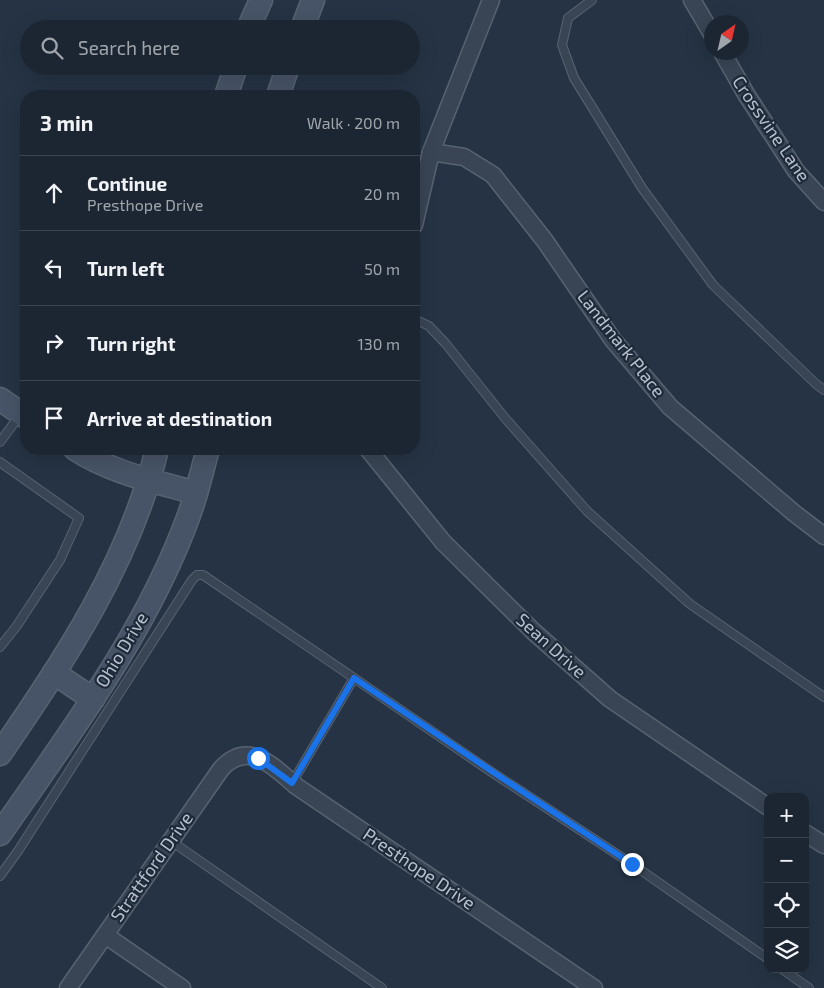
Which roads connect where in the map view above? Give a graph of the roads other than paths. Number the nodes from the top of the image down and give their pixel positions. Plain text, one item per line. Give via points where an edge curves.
1 (260, 0) edge
2 (313, 0) edge
3 (491, 0) edge
4 (592, 0) edge
5 (692, 0) edge
6 (252, 20) edge
7 (305, 20) edge
8 (704, 20) edge
9 (727, 60) edge
10 (233, 75) edge
11 (285, 75) edge
12 (228, 90) edge
13 (280, 90) edge
14 (431, 152) junction
15 (420, 199) edge
16 (824, 202) edge
17 (420, 322) edge
18 (824, 390) edge
19 (0, 399) edge
20 (20, 412) edge
21 (20, 420) edge
22 (0, 442) edge
23 (85, 455) edge
24 (156, 455) edge
25 (206, 455) edge
26 (373, 455) edge
27 (0, 462) edge
28 (150, 480) junction
29 (196, 493) junction
30 (824, 536) edge
31 (0, 647) edge
32 (54, 673) junction
33 (354, 678) junction
34 (824, 697) edge
35 (93, 698) junction
36 (0, 754) edge
37 (243, 755) joint
38 (292, 783) junction
39 (764, 804) edge
40 (0, 834) edge
41 (809, 835) edge
42 (171, 842) junction
43 (824, 845) edge
44 (0, 876) edge
45 (105, 935) junction
46 (764, 956) edge
47 (788, 973) edge
48 (68, 988) edge
49 (182, 988) edge
50 (382, 988) edge
51 (594, 988) edge
52 (809, 988) edge

1 - 6 main road
2 - 7 main road
3 - 14 street
4 - 18 lane via 568,18 562,46 574,78 642,188 712,285
5 - 8 street
9 - 16 street, Crossvine Lane via 796,170
10 - 12 main road
11 - 13 main road
14 - 15 street
14 - 30 street, Landmark Place via 464,157 493,175 545,241 614,340 670,407
17 - 34 lane via 429,326 446,344 587,511 690,604
19 - 20 main road
21 - 22 lane
23 - 28 main road via 117,471
24 - 28 main road
25 - 29 main road, Ohio Drive
26 - 39 street, Sean Drive via 443,542 534,632 610,699
27 - 31 lane via 79,518 60,560
28 - 29 main road
28 - 32 main road via 105,588
29 - 35 main road, Ohio Drive via 155,593
32 - 35 main road
32 - 36 main road
33 - 38 lane
33 - 44 lane via 197,574
33 - 46 lane
35 - 40 main road, Ohio Drive
37 - 38 street, Presthope Drive via 258,758
37 - 42 street, Strattford Drive via 235,756 220,769
38 - 51 street, Presthope Drive
41 - 43 street
42 - 45 street, Strattford Drive
42 - 50 lane
45 - 48 street, Strattford Drive
45 - 49 street
47 - 52 lane

